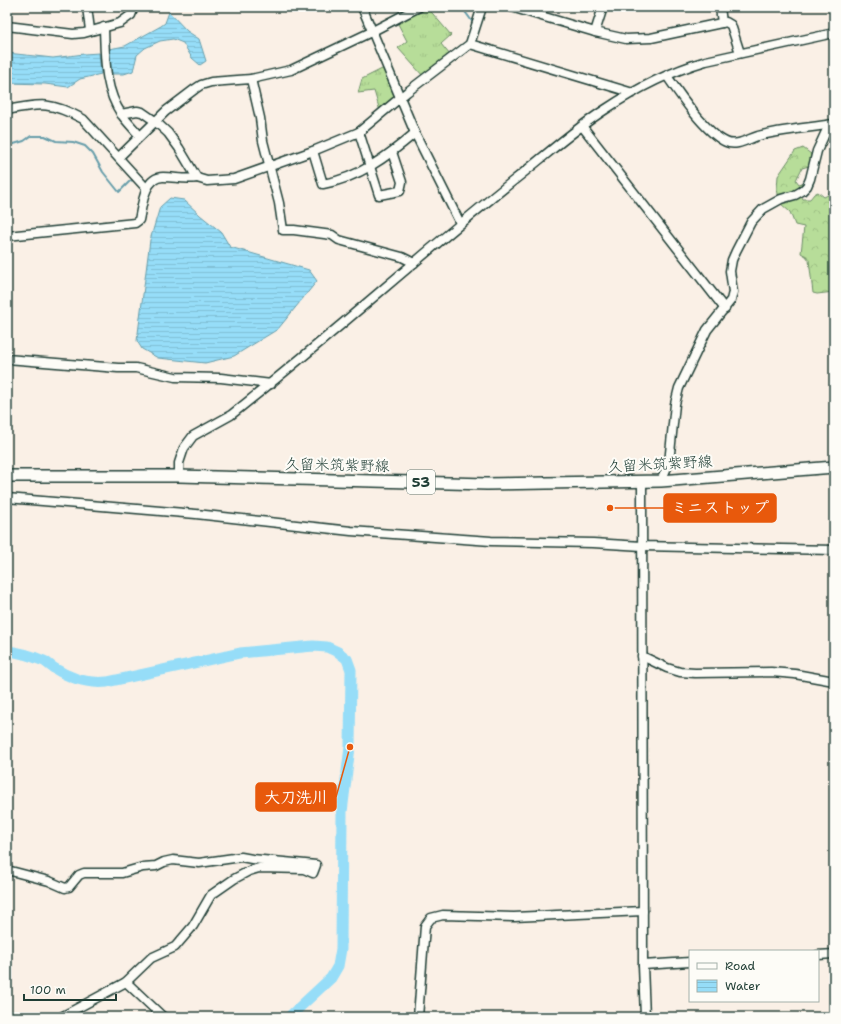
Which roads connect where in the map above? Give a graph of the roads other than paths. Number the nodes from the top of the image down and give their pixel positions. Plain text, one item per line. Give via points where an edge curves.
1 (87, 7) edge
2 (134, 7) edge
3 (362, 7) edge
4 (419, 7) edge
5 (482, 7) edge
6 (511, 7) edge
7 (603, 7) edge
8 (720, 7) edge
9 (722, 23) junction
10 (7, 26) edge
11 (104, 27) junction
12 (90, 30) junction
13 (371, 31) junction
14 (595, 32) junction
15 (834, 33) edge
16 (470, 44) junction
17 (740, 53) junction
18 (667, 76) junction
19 (251, 80) junction
20 (633, 93) junction
21 (400, 98) junction
22 (7, 110) edge
23 (121, 114) junction
24 (155, 121) junction
25 (832, 125) edge
26 (582, 126) junction
27 (359, 132) junction
28 (416, 133) junction
29 (140, 136) junction
30 (313, 151) junction
31 (392, 152) junction
32 (119, 157) junction
33 (269, 166) junction
34 (370, 167) junction
35 (197, 178) junction
36 (146, 188) junction
37 (460, 223) junction
38 (7, 236) edge
39 (414, 263) junction
40 (725, 309) junction
41 (7, 359) edge
42 (271, 384) junction
43 (834, 468) edge
44 (7, 476) edge
45 (178, 476) junction
46 (661, 481) junction
47 (642, 482) junction
48 (7, 498) edge
49 (642, 546) junction
50 (834, 550) edge
51 (642, 656) junction
52 (834, 680) edge
53 (7, 870) edge
54 (643, 912) junction
55 (819, 954) edge
56 (834, 954) edge
57 (689, 962) edge
58 (643, 965) junction
59 (126, 982) junction
60 (61, 1017) edge
61 (162, 1017) edge
62 (418, 1017) edge
63 (645, 1017) edge

1 - 12 street
2 - 11 street via 131,15 120,23
3 - 13 street
4 - 13 street
5 - 16 street
6 - 14 street
7 - 14 street
8 - 9 street
9 - 14 street via 636,40
9 - 17 street via 731,25
10 - 12 street via 72,34
11 - 12 street
11 - 23 street via 105,63 111,93
13 - 19 street via 291,70
13 - 21 street
15 - 17 street
16 - 20 street
16 - 21 street
17 - 18 street via 687,67
18 - 20 street
18 - 25 street via 688,106 711,131 732,144 757,136
19 - 24 street via 201,85
19 - 33 street
20 - 26 street
21 - 27 street
21 - 28 street
22 - 32 street via 39,104 67,111 83,119
23 - 24 street via 142,112
23 - 29 street
24 - 29 street
24 - 35 street via 168,133
25 - 40 street via 817,151 807,186 795,195 763,209 751,222 732,260 730,271 733,292
26 - 37 street
26 - 40 street
27 - 30 street
27 - 34 street
28 - 31 street
28 - 37 street
29 - 32 street
30 - 33 street
30 - 34 street via 323,184 335,182
31 - 34 street
31 - 34 street via 402,182 400,191 379,195
32 - 36 street
33 - 35 street via 234,179 207,181
33 - 39 street via 283,230 332,235 339,240 402,257
35 - 36 street via 161,177
36 - 38 street via 139,220 135,222
37 - 39 street
39 - 42 street
40 - 46 street via 707,330 679,388 668,463
41 - 42 street via 136,368 175,377 222,378
42 - 45 street via 231,415 194,436 184,448
43 - 46 main road, 久留米筑紫野線 / 53
44 - 45 main road, 久留米筑紫野線 / 53
45 - 47 main road, 久留米筑紫野線 / 53 via 487,484
46 - 47 main road, 久留米筑紫野線 / 53
47 - 49 street
48 - 49 street via 196,514 351,531 491,541
49 - 50 street
49 - 51 street
51 - 52 street via 680,672 771,672
51 - 54 street
53 - 59 street via 65,888 84,873 129,872 173,860 199,863 241,857 316,865 313,873 304,870 259,868 234,879 211,895 193,926 175,947 151,958
54 - 58 street
54 - 62 street via 514,917 443,915 432,918 425,926
55 - 56 street
57 - 58 street
58 - 63 street
59 - 60 street
59 - 61 street

